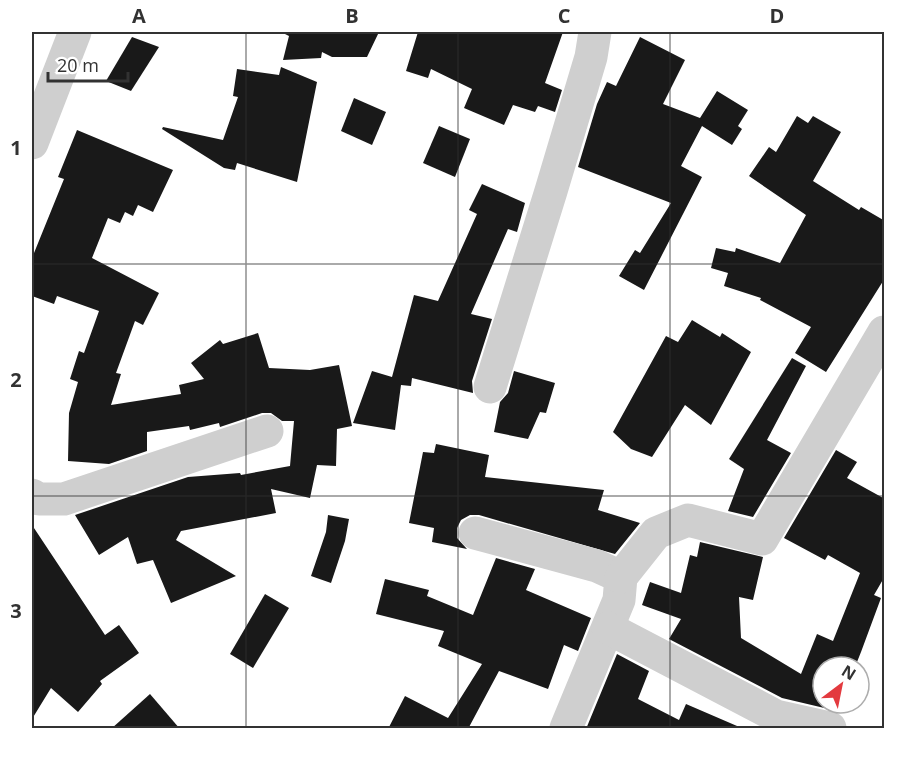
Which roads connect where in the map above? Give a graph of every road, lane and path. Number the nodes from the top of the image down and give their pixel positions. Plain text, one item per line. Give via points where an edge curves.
1 (75, 32) edge
2 (595, 32) edge
3 (32, 143) edge
4 (885, 332) edge
5 (490, 387) dead end
6 (267, 431) dead end
7 (32, 495) edge
8 (476, 533) dead end
9 (621, 577) junction
10 (608, 628) junction
11 (566, 729) edge
12 (830, 729) edge

1 - 3 street
2 - 5 street via 591,57
4 - 9 street via 762,539 688,520 656,533
6 - 7 street via 64,499 39,499
8 - 9 street via 597,566
9 - 10 street via 619,600
10 - 11 street
10 - 12 street via 776,716

